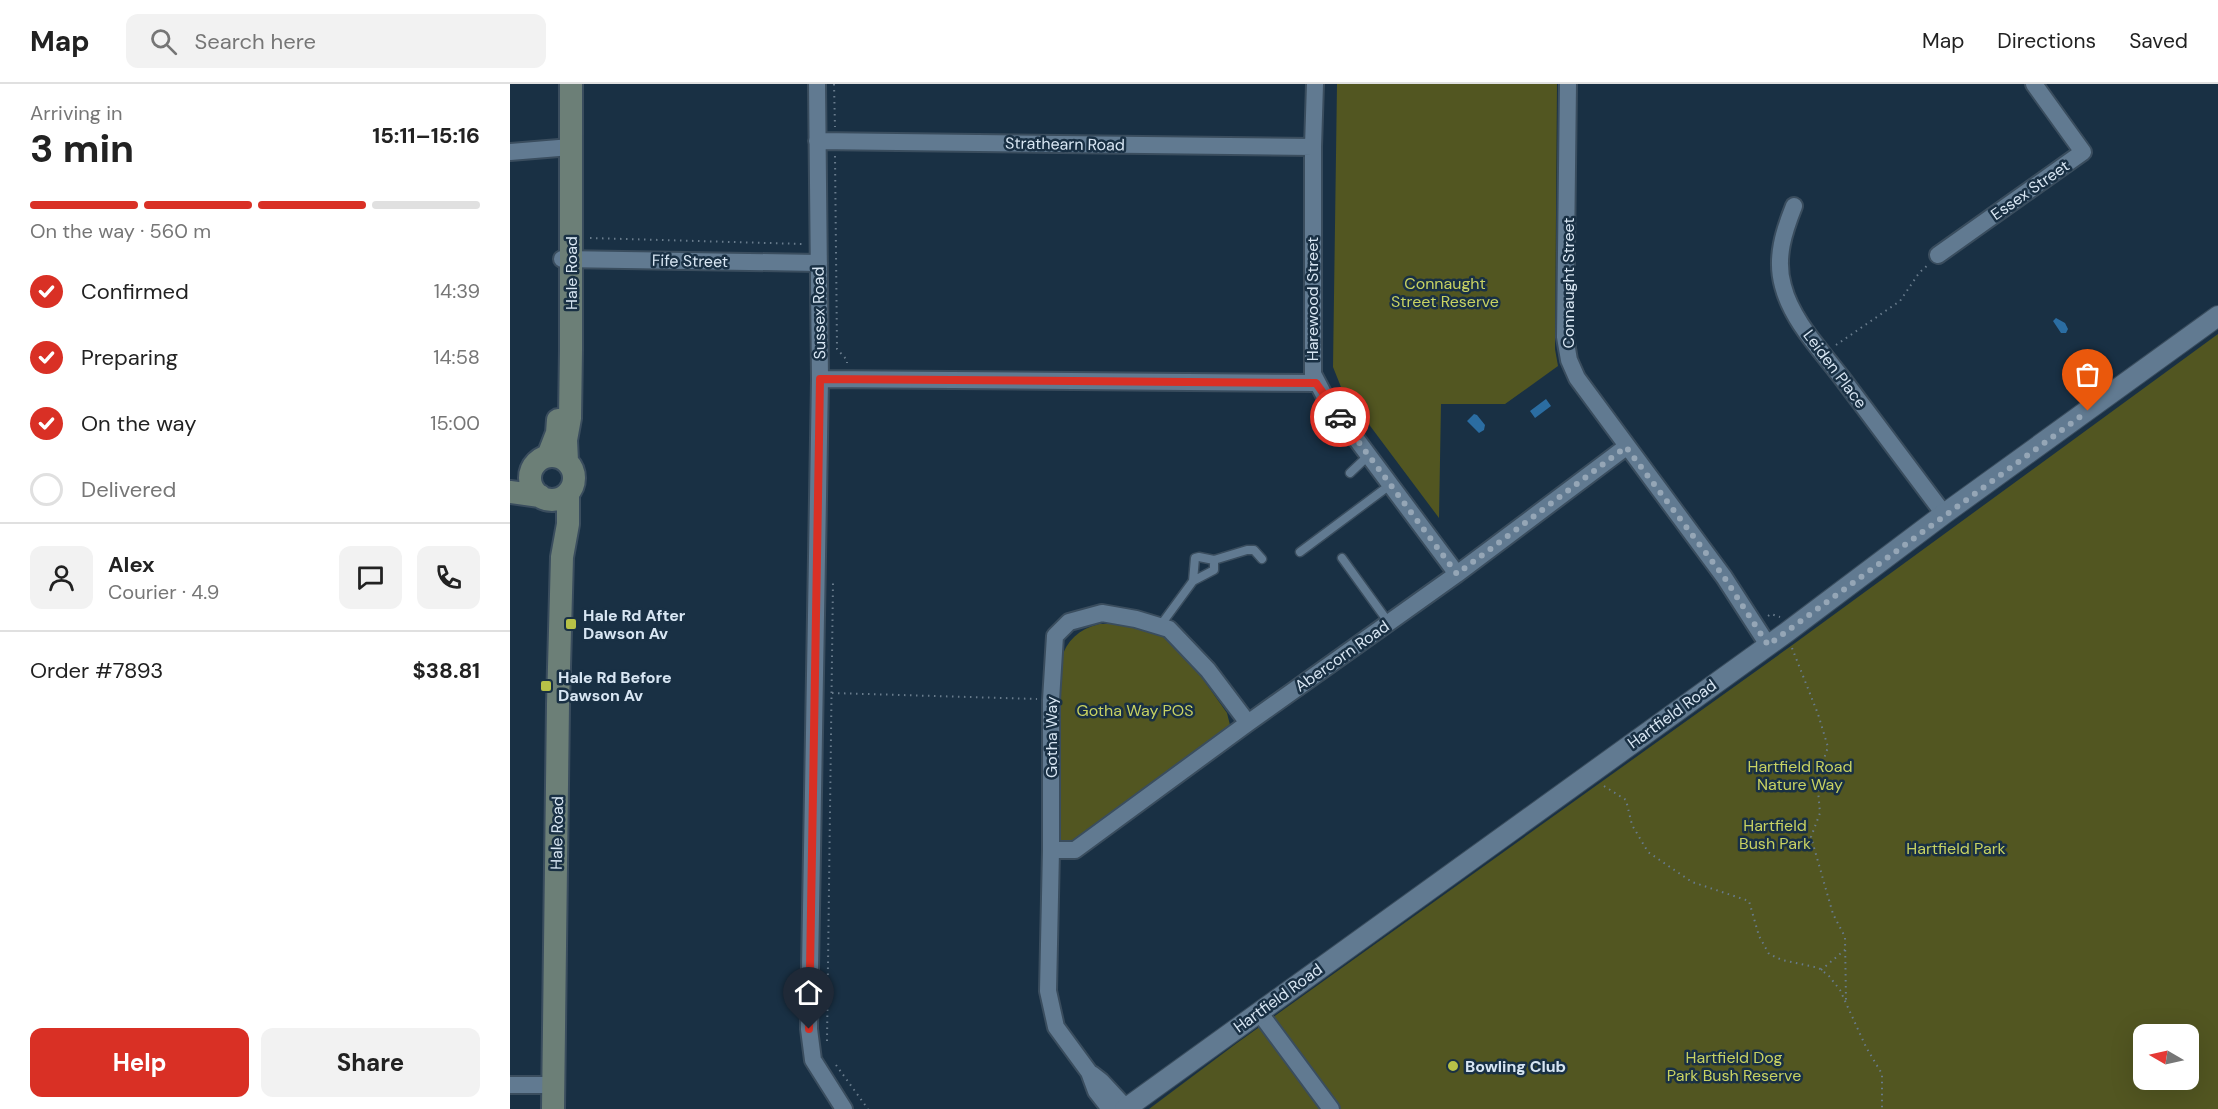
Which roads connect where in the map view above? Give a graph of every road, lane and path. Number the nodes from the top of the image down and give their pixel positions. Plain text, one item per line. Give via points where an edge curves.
1 (562, 84) edge
2 (571, 84) edge
3 (817, 84) edge
4 (834, 84) edge
5 (1315, 84) edge
6 (1568, 84) edge
7 (2034, 84) edge
8 (817, 141) junction
9 (835, 142) junction
10 (567, 147) junction
11 (1313, 147) junction
12 (510, 152) edge
13 (1794, 206) dead end
14 (583, 238) dead end
15 (827, 245) junction
16 (1938, 255) joint
17 (567, 259) junction
18 (819, 263) junction
19 (2218, 316) edge
20 (1823, 354) junction
21 (820, 379) junction
22 (846, 379) junction
23 (1316, 383) junction
24 (1626, 447) junction
25 (1368, 456) junction
26 (550, 460) junction
27 (1350, 472) dead end
28 (510, 479) edge
29 (1390, 485) junction
30 (510, 492) edge
31 (568, 493) junction
32 (543, 497) junction
33 (1944, 514) junction
34 (1300, 552) dead end
35 (562, 557) junction
36 (1342, 558) dead end
37 (1262, 559) dead end
38 (1214, 560) junction
39 (1457, 574) junction
40 (833, 575) dead end
41 (1193, 581) junction
42 (1389, 623) junction
43 (1160, 626) junction
44 (1778, 638) junction
45 (815, 693) junction
46 (832, 693) junction
47 (1051, 699) junction
48 (1248, 723) junction
49 (1601, 784) dead end
50 (1051, 850) junction
51 (1846, 949) junction
52 (1821, 970) junction
53 (1846, 1004) junction
54 (1259, 1012) junction
55 (827, 1042) dead end
56 (834, 1063) dead end
57 (510, 1085) edge
58 (553, 1085) junction
59 (553, 1109) edge
60 (844, 1109) edge
61 (868, 1109) edge
62 (1120, 1109) edge
63 (1330, 1109) edge
64 (1882, 1109) edge

1 - 10 main road, Hale Road
2 - 10 main road, Hale Road
3 - 8 street, Sussex Road
4 - 9 path
5 - 11 street, Harewood Street
6 - 24 street, Connaught Street via 1565,337 1577,378
7 - 16 street, Essex Street via 2083,152
8 - 9 street, Strathearn Road
8 - 15 street, Sussex Road
9 - 11 street, Strathearn Road
9 - 15 path
10 - 12 street
10 - 17 main road, Hale Road
11 - 23 street, Harewood Street via 1311,359
13 - 20 street, Leiden Place via 1783,235 1782,284 1788,303
14 - 15 path
15 - 18 street, Sussex Road
15 - 22 path via 837,349 847,360
16 - 20 path via 1919,273 1900,301
17 - 18 street, Fife Street
17 - 26 main road, Hale Road via 570,418 566,440
18 - 21 street, Sussex Road
19 - 33 street, Hartfield Road
20 - 33 street, Leiden Place
21 - 22 street
21 - 45 street, Sussex Road
22 - 23 street
23 - 25 street, Harewood Street
24 - 39 street, Abercorn Road
24 - 44 street, Connaught Street via 1724,577
25 - 27 lane
25 - 29 street, Harewood Street
26 - 28 main road
26 - 31 main road via 572,467 574,480
26 - 32 main road via 531,472 534,489
29 - 34 lane
29 - 39 street, Harewood Street
30 - 32 main road
31 - 32 main road via 562,497
31 - 35 main road, Hale Road
32 - 35 main road, Hale Road
33 - 44 street, Hartfield Road
35 - 58 main road, Hale Road
36 - 42 lane
37 - 38 lane via 1254,550 1247,550
38 - 41 lane via 1214,570
38 - 41 lane via 1195,558
39 - 42 street, Abercorn Road
40 - 46 path
41 - 43 lane
42 - 48 street, Abercorn Road
43 - 47 street, Gotha Way via 1102,613 1069,622 1055,636
43 - 48 street, Gotha Way via 1169,629 1189,648
44 - 51 path via 1818,714 1828,747 1817,778 1820,813 1811,837
44 - 54 street, Hartfield Road
45 - 46 path
45 - 60 street, Sussex Road via 809,1029 813,1060
46 - 47 path
46 - 55 path
47 - 50 street, Gotha Way
48 - 50 street, Abercorn Road via 1075,850
49 - 52 path via 1626,800 1632,825 1648,852 1692,882 1749,901 1759,936 1769,954
50 - 62 street, Gotha Way via 1048,991 1056,1027
51 - 52 path
51 - 53 path
52 - 53 path via 1840,990
53 - 64 path via 1882,1074
54 - 62 street, Hartfield Road
54 - 63 street
56 - 61 path
57 - 58 street
58 - 59 main road, Hale Road

